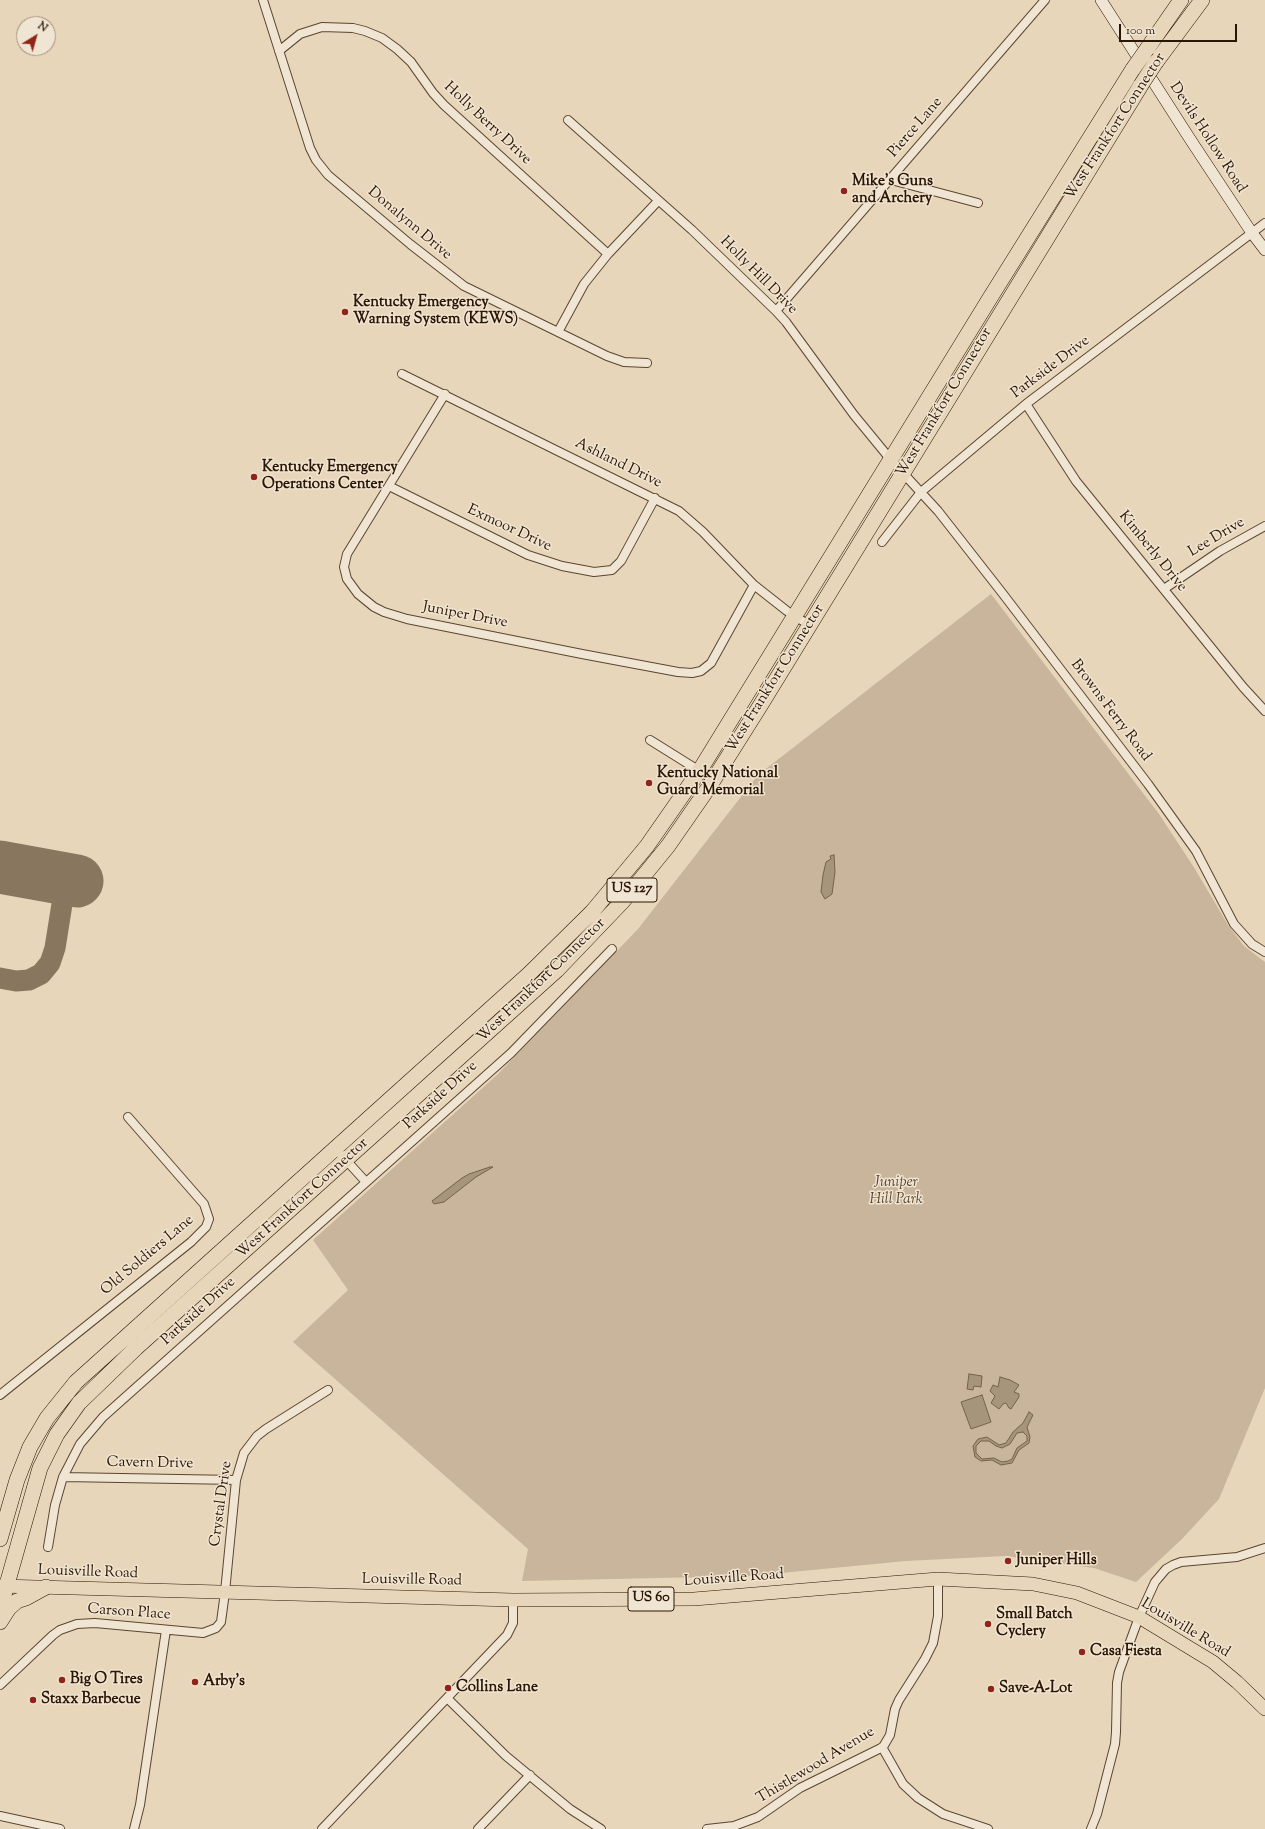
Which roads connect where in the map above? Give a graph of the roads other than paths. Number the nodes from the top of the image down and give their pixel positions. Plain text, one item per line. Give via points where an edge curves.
1 (263, 0) edge
2 (1045, 0) edge
3 (1101, 0) edge
4 (1182, 0) edge
5 (1202, 0) edge
6 (279, 51) junction
7 (568, 120) dead end
8 (891, 180) junction
9 (658, 201) junction
10 (978, 203) dead end
11 (1265, 223) edge
12 (1252, 233) junction
13 (1265, 250) edge
14 (608, 254) junction
15 (776, 311) junction
16 (558, 332) junction
17 (647, 363) dead end
18 (402, 374) dead end
19 (445, 394) junction
20 (1026, 404) junction
21 (891, 460) junction
22 (902, 473) junction
23 (389, 486) junction
24 (921, 492) junction
25 (655, 498) junction
26 (1265, 526) edge
27 (882, 542) dead end
28 (754, 585) junction
29 (1164, 589) junction
30 (795, 616) junction
31 (809, 625) junction
32 (1265, 711) edge
33 (650, 740) dead end
34 (700, 770) junction
35 (714, 780) junction
36 (612, 949) dead end
37 (1265, 952) edge
38 (128, 1117) dead end
39 (335, 1148) junction
40 (346, 1160) junction
41 (366, 1182) junction
42 (328, 1390) dead end
43 (0, 1395) edge
44 (64, 1477) junction
45 (236, 1480) junction
46 (0, 1539) edge
47 (48, 1547) dead end
48 (1265, 1548) edge
49 (938, 1579) junction
50 (4, 1586) edge
51 (46, 1587) junction
52 (225, 1592) junction
53 (513, 1600) junction
54 (0, 1610) edge
55 (1140, 1617) junction
56 (0, 1622) edge
57 (166, 1630) junction
58 (0, 1685) edge
59 (448, 1699) junction
60 (1265, 1709) edge
61 (882, 1747) junction
62 (530, 1775) junction
63 (0, 1816) edge
64 (734, 1827) edge
65 (60, 1829) edge
66 (134, 1829) edge
67 (322, 1829) edge
68 (478, 1829) edge
69 (601, 1829) edge
70 (707, 1829) edge
71 (988, 1829) edge
72 (1091, 1829) edge

1 - 6 street, Donalynn Drive
2 - 8 street, Pierce Lane
3 - 12 main road, Devils Hollow Road
4 - 21 highway, West Frankfort Connector / US 127, bridge via 1089,136
5 - 22 highway, West Frankfort Connector / US 127, bridge via 1141,85
6 - 14 street, Holly Berry Drive via 300,34 322,27 353,28 382,38 411,62 448,109
6 - 16 street, Donalynn Drive via 310,148 328,175 454,279
7 - 9 street, Holly Hill Drive
8 - 10 street
8 - 15 street, Pierce Lane
9 - 14 street
9 - 15 street, Holly Hill Drive
11 - 12 street, Parkside Drive
12 - 13 main road, Devils Hollow Road
12 - 20 street, Parkside Drive
14 - 16 street via 584,284
15 - 21 street, Holly Hill Drive
16 - 17 street, Donalynn Drive via 614,359
18 - 19 street, Ashland Drive
19 - 23 street, Juniper Drive
19 - 25 street, Ashland Drive
20 - 24 street, Parkside Drive
20 - 29 street, Kimberly Drive via 1076,481
21 - 22 street, Holly Hill Drive
21 - 30 highway, West Frankfort Connector / US 127
22 - 24 street, Holly Hill Drive
22 - 31 highway, West Frankfort Connector / US 127
23 - 25 street, Exmoor Drive via 528,555 562,566 594,572 612,570 621,561
23 - 28 street, Juniper Drive via 352,544 344,567 349,583 365,601 395,616 582,654 692,673 704,669 711,663
24 - 27 street, Parkside Drive
24 - 37 street, Browns Ferry Road via 1003,594 1168,812 1196,851 1234,924 1252,944
25 - 28 street, Ashland Drive via 690,519
26 - 29 street, Lee Drive
28 - 30 street, Ashland Drive
29 - 32 street, Kimberly Drive
30 - 31 street, Ashland Drive
30 - 34 highway, West Frankfort Connector / US 127
31 - 35 highway, West Frankfort Connector / US 127
33 - 34 street
34 - 35 street
34 - 39 highway, West Frankfort Connector / US 127 via 634,862 577,928
35 - 40 highway, West Frankfort Connector / US 127 via 668,846 624,901 591,936 534,992
36 - 41 street, Parkside Drive via 511,1053
38 - 43 street, Old Soldiers Lane via 204,1204 209,1219 206,1227 191,1242
39 - 40 street
39 - 46 highway, West Frankfort Connector / US 127 via 64,1394 40,1429 27,1454
40 - 41 street
40 - 50 highway, West Frankfort Connector / US 127 via 106,1375 67,1418 40,1468
41 - 44 street, Parkside Drive via 103,1417 80,1444
42 - 45 street, Crystal Drive via 257,1436 244,1452
44 - 45 street, Cavern Drive
44 - 47 street, Parkside Drive via 54,1505
45 - 52 street, Crystal Drive
48 - 55 street via 1237,1557 1173,1565 1155,1582
49 - 53 main road, Louisville Road / US 60 via 694,1599
49 - 55 main road, Louisville Road / US 60 via 1033,1584 1077,1593
49 - 61 street, Thistlewood Avenue via 938,1616 933,1642 898,1700 890,1735
50 - 51 main road, Louisville Road / US 60
50 - 54 highway, US 127
51 - 52 main road, Louisville Road / US 60
51 - 56 highway via 17,1601
52 - 53 main road, Louisville Road / US 60
52 - 57 street, Carson Place via 221,1622 216,1628 203,1633
53 - 59 street via 511,1629
55 - 60 main road, Louisville Road / US 60 via 1213,1662
55 - 72 street via 1122,1662 1117,1683 1114,1744
57 - 58 street, Carson Place via 95,1623 69,1626 45,1641
57 - 66 street via 140,1805
59 - 62 street via 487,1738
59 - 67 street
61 - 64 street, Thistlewood Avenue via 800,1788 758,1817
61 - 71 street via 899,1778 913,1794 943,1814
62 - 68 street
62 - 69 street via 570,1809
63 - 65 street
64 - 70 street, Thistlewood Avenue

